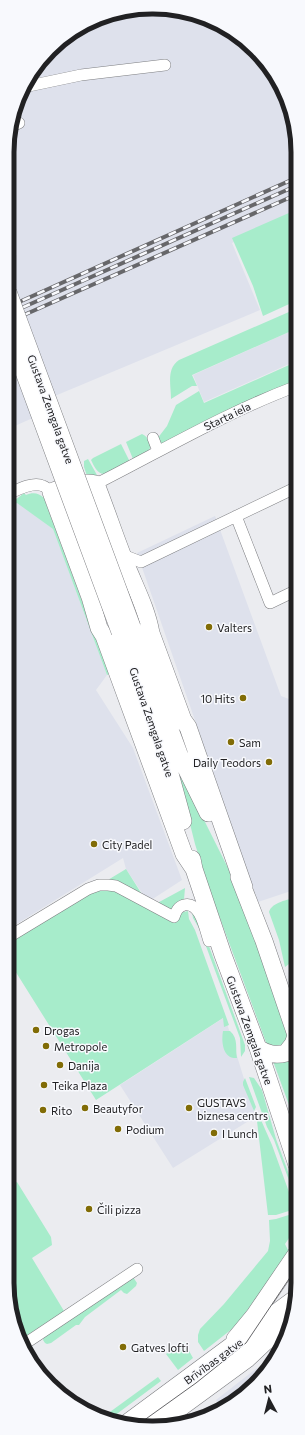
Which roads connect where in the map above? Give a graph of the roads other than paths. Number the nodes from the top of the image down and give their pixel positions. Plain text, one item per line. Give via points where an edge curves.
1 (166, 65) dead end
2 (32, 84) edge
3 (14, 309) edge
4 (14, 344) edge
5 (291, 389) edge
6 (153, 438) dead end
7 (158, 451) junction
8 (96, 484) junction
9 (291, 490) edge
10 (14, 491) edge
11 (51, 492) junction
12 (236, 516) junction
13 (123, 555) junction
14 (141, 562) junction
15 (135, 583) junction
16 (291, 593) edge
17 (126, 629) junction
18 (194, 869) junction
19 (244, 887) junction
20 (14, 934) edge
21 (223, 956) junction
22 (291, 1020) edge
23 (291, 1047) edge
24 (258, 1048) junction
25 (291, 1147) edge
26 (291, 1262) edge
27 (137, 1269) dead end
28 (289, 1305) edge
29 (284, 1326) edge
30 (28, 1341) edge
31 (222, 1355) junction
32 (134, 1420) edge
33 (160, 1421) edge

1 - 2 street via 81,75
3 - 17 main road, Gustava Zemgala gatve, bridge
4 - 17 main road, Gustava Zemgala gatve, bridge
5 - 7 street, Starta iela via 226,415
6 - 7 street
7 - 8 street, Starta iela
8 - 11 main road via 71,484
8 - 13 main road
9 - 12 street
10 - 11 street via 43,485
11 - 18 main road via 184,854
12 - 14 street
12 - 16 street via 270,603
13 - 14 street
13 - 15 main road
14 - 15 street
15 - 19 main road via 151,634
17 - 18 main road, Gustava Zemgala gatve via 166,759
17 - 19 main road, Gustava Zemgala gatve via 179,754
18 - 21 main road, Gustava Zemgala gatve
19 - 22 main road, Gustava Zemgala gatve
20 - 21 street via 88,888 108,885 123,889 174,917 176,910 185,905 196,908 210,941
21 - 24 main road, Gustava Zemgala gatve
23 - 24 main road via 280,1055 265,1053
24 - 25 main road, Gustava Zemgala gatve
26 - 31 main road via 254,1316
27 - 30 street
28 - 31 highway, Brīvības gatve
29 - 33 highway, Brīvības gatve via 246,1358
31 - 32 highway, Brīvības gatve

